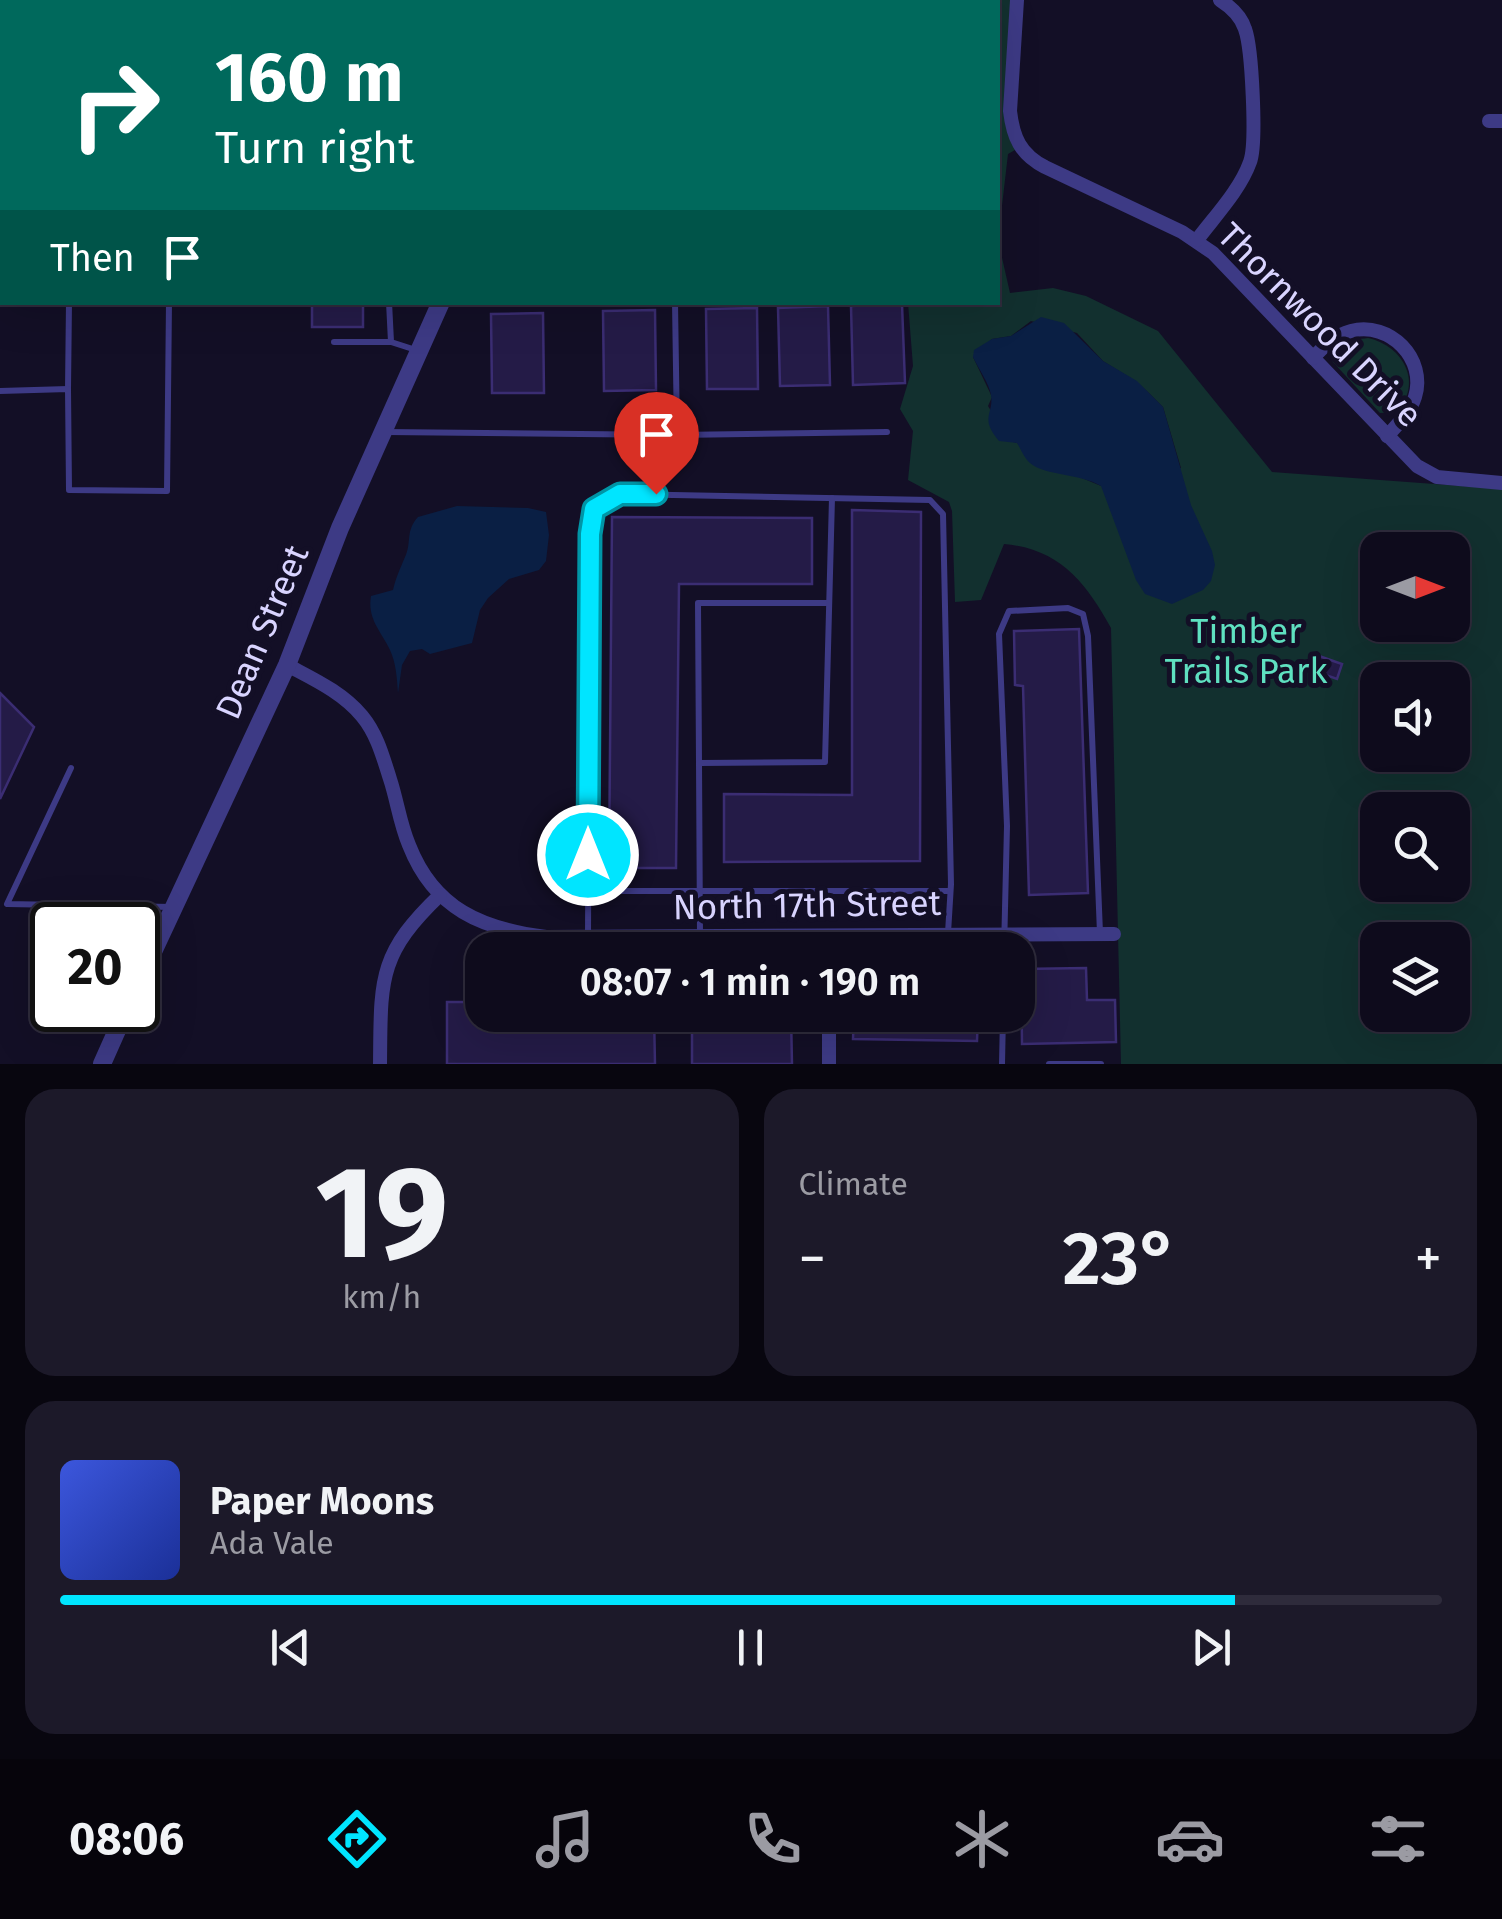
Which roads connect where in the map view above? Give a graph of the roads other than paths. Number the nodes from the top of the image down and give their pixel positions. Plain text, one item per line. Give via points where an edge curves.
1 (1017, 0) edge
2 (1220, 0) edge
3 (1198, 240) junction
4 (69, 305) edge
5 (169, 305) edge
6 (389, 305) edge
7 (440, 305) edge
8 (675, 305) edge
9 (334, 342) dead end
10 (391, 342) junction
11 (419, 352) junction
12 (1313, 358) junction
13 (68, 389) junction
14 (0, 390) edge
15 (384, 432) junction
16 (888, 432) dead end
17 (677, 435) junction
18 (1388, 436) junction
19 (1502, 483) edge
20 (832, 498) junction
21 (829, 602) junction
22 (286, 665) junction
23 (699, 763) junction
24 (71, 768) dead end
25 (700, 890) junction
26 (588, 891) junction
27 (950, 891) junction
28 (440, 896) junction
29 (4, 905) edge
30 (173, 908) junction
31 (508, 932) edge
32 (588, 932) edge
33 (700, 932) edge
34 (948, 932) edge
35 (1004, 932) edge
36 (1035, 933) edge
37 (1107, 934) joint
38 (160, 936) edge
39 (116, 1032) edge
40 (829, 1032) edge
41 (1003, 1032) edge
42 (102, 1064) edge
43 (380, 1064) edge
44 (829, 1064) edge
45 (1002, 1064) edge
46 (1049, 1064) edge
47 (1101, 1064) edge

1 - 3 street, Thornwood Drive via 1010,111 1024,153
2 - 3 street via 1245,30 1252,156
3 - 12 street, Thornwood Drive
4 - 13 lane
5 - 13 lane via 166,491 69,490
6 - 10 lane
7 - 11 street, Dean Street
8 - 17 lane
9 - 10 lane
10 - 11 lane
11 - 15 street, Dean Street
12 - 18 street, Thornwood Drive
12 - 18 street via 1338,336 1360,329 1403,346 1416,390
13 - 14 lane
15 - 17 lane
15 - 22 street, Dean Street
16 - 17 lane
18 - 19 street, Thornwood Drive via 1437,477
20 - 21 lane
20 - 26 lane via 620,494 594,509
20 - 27 lane via 930,500 942,514
21 - 23 lane via 825,762
21 - 23 lane via 698,603
22 - 28 street, North 17th Street via 323,684 364,718 412,853
22 - 30 street, Dean Street
23 - 25 lane
24 - 29 lane
25 - 26 lane
25 - 27 lane
25 - 33 lane
26 - 32 lane
27 - 34 lane
28 - 31 street, North 17th Street
28 - 43 street via 411,924 390,960
29 - 30 lane
30 - 38 street, Dean Street
35 - 37 lane via 1008,826 999,634 1009,611 1068,608 1084,614 1088,636
36 - 37 street, North 17th Street
39 - 42 street
40 - 44 street
41 - 45 lane
46 - 47 lane

